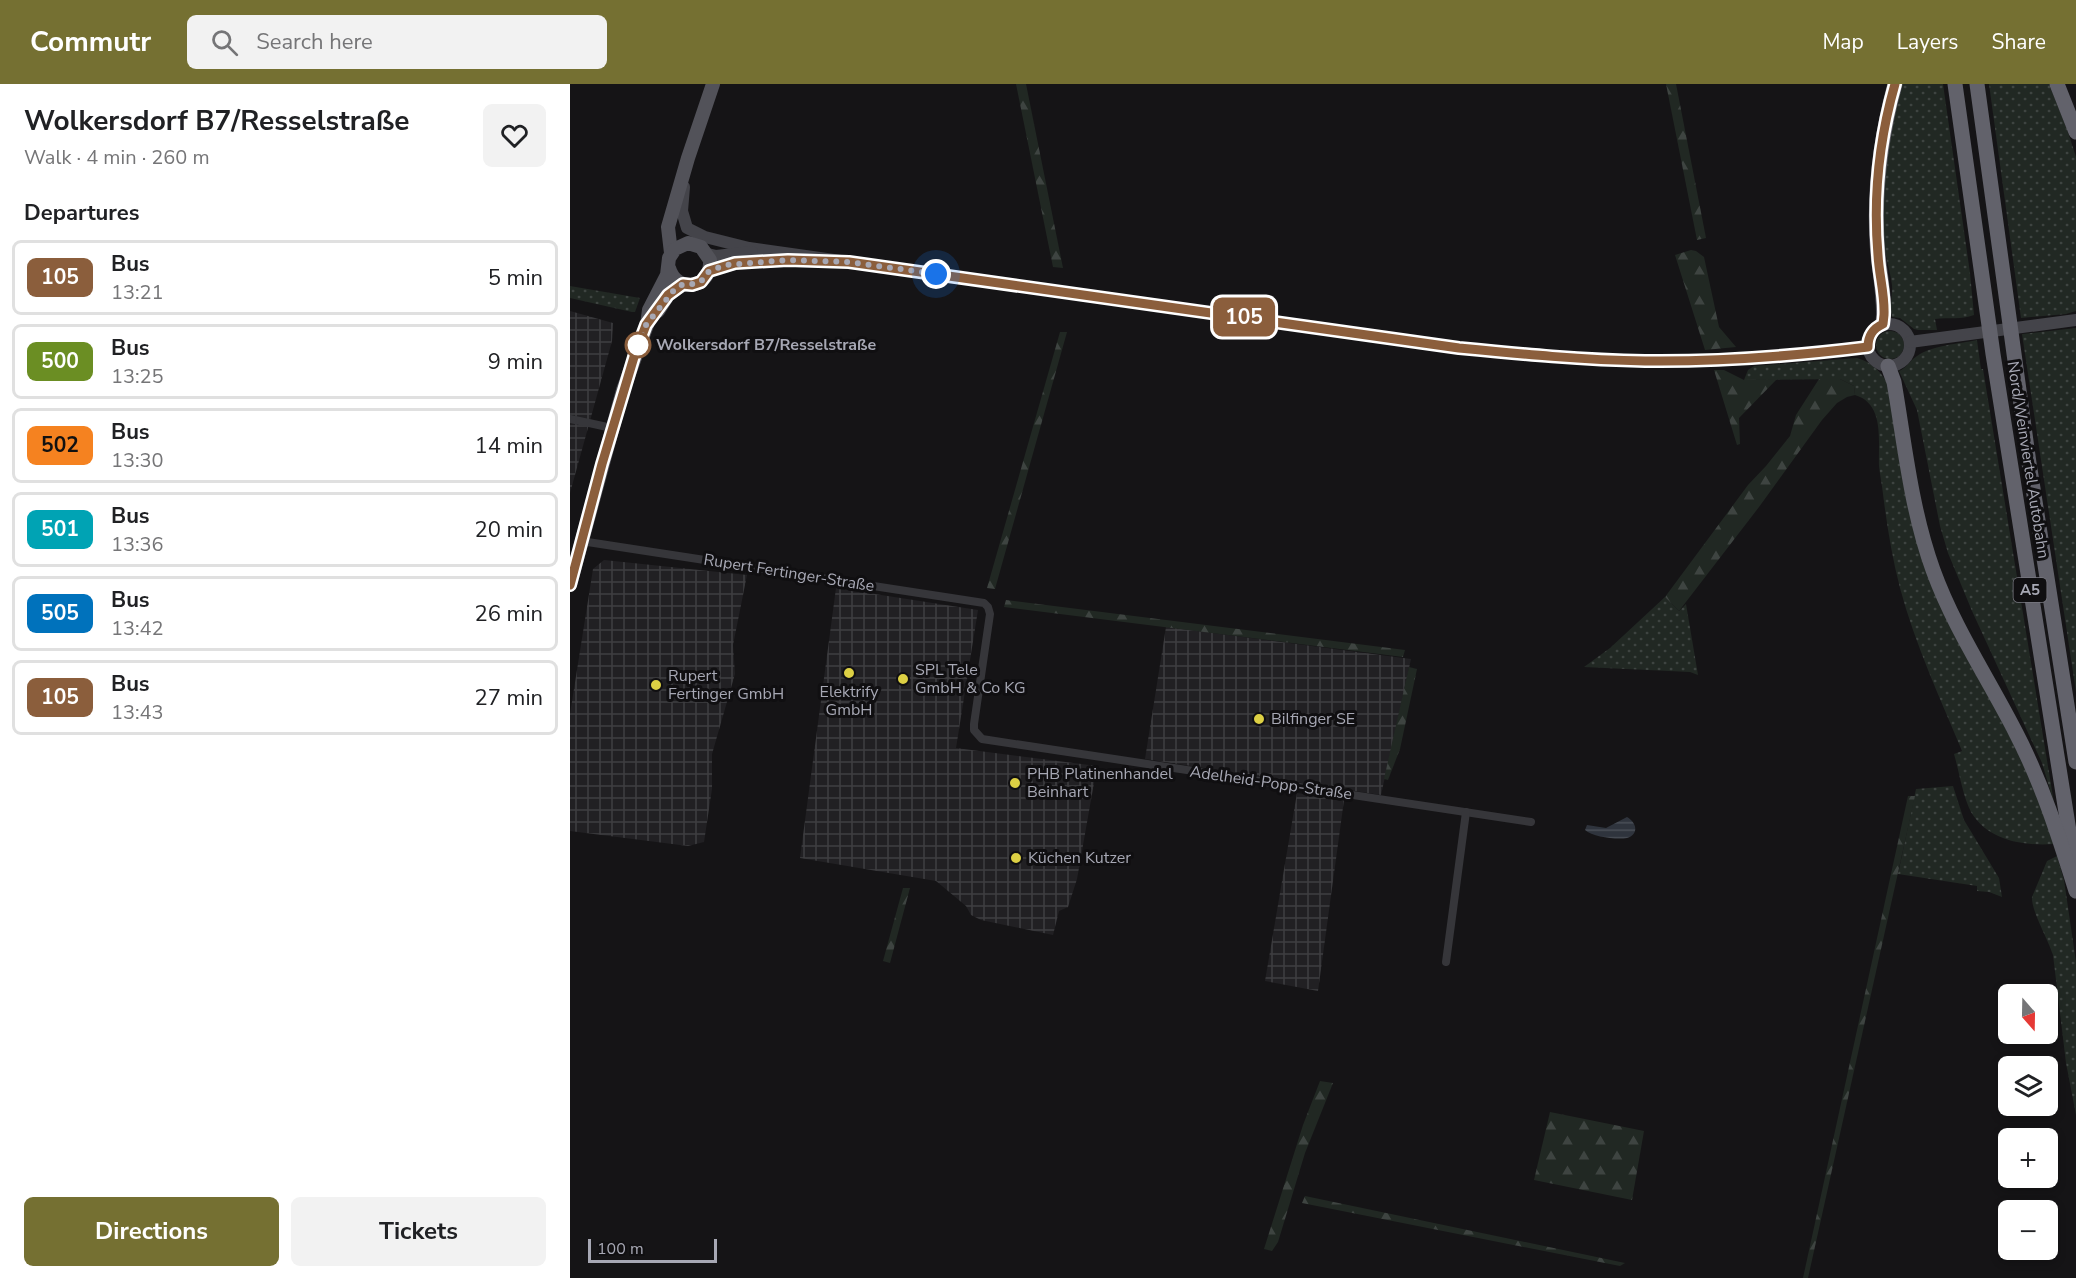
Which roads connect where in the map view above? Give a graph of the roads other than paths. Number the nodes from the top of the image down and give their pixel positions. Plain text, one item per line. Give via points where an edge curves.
1 (712, 84) edge
2 (1894, 84) edge
3 (1955, 84) edge
4 (1977, 84) edge
5 (2057, 84) edge
6 (2076, 132) edge
7 (688, 158) junction
8 (671, 213) junction
9 (688, 243) junction
10 (765, 251) junction
11 (671, 253) junction
12 (708, 254) junction
13 (849, 262) junction
14 (669, 268) junction
15 (709, 271) junction
16 (683, 284) junction
17 (2076, 320) edge
18 (1883, 324) junction
19 (646, 325) junction
20 (1910, 342) junction
21 (1868, 347) junction
22 (1888, 366) junction
23 (570, 419) edge
24 (612, 428) junction
25 (581, 541) junction
26 (570, 585) edge
27 (977, 735) joint
28 (2076, 762) edge
29 (1466, 812) junction
30 (1531, 822) dead end
31 (2076, 875) edge
32 (2076, 891) edge
33 (1446, 962) dead end

1 - 7 main road
2 - 18 highway via 1882,139 1876,198
3 - 31 highway, Nord/Weinviertel Autobahn / A5 via 1993,354
4 - 28 highway, Nord/Weinviertel Autobahn / A5 via 2028,463
5 - 6 highway
7 - 8 main road
7 - 10 main road via 681,211 687,228 705,237
8 - 9 main road via 676,229
8 - 11 main road
9 - 11 main road
9 - 12 main road
10 - 12 main road
10 - 13 main road
11 - 14 main road
12 - 15 main road
13 - 15 main road via 750,262
13 - 21 main road via 1459,348 1542,356 1696,361
14 - 16 main road
14 - 19 main road
15 - 16 main road via 701,282
16 - 19 main road via 668,295
17 - 20 main road
18 - 20 main road via 1901,327
18 - 21 main road via 1873,330
19 - 24 main road
20 - 22 main road via 1905,360
21 - 22 main road via 1876,362
22 - 32 highway via 1894,382 1910,488 1933,571 1960,632 2034,771
23 - 24 street
24 - 25 main road
25 - 26 main road
25 - 27 street, Rupert Fertinger-Straße via 979,601 990,614 974,724
27 - 29 street, Adelheid-Popp-Straße via 991,741
29 - 30 street, Adelheid-Popp-Straße
29 - 33 street

